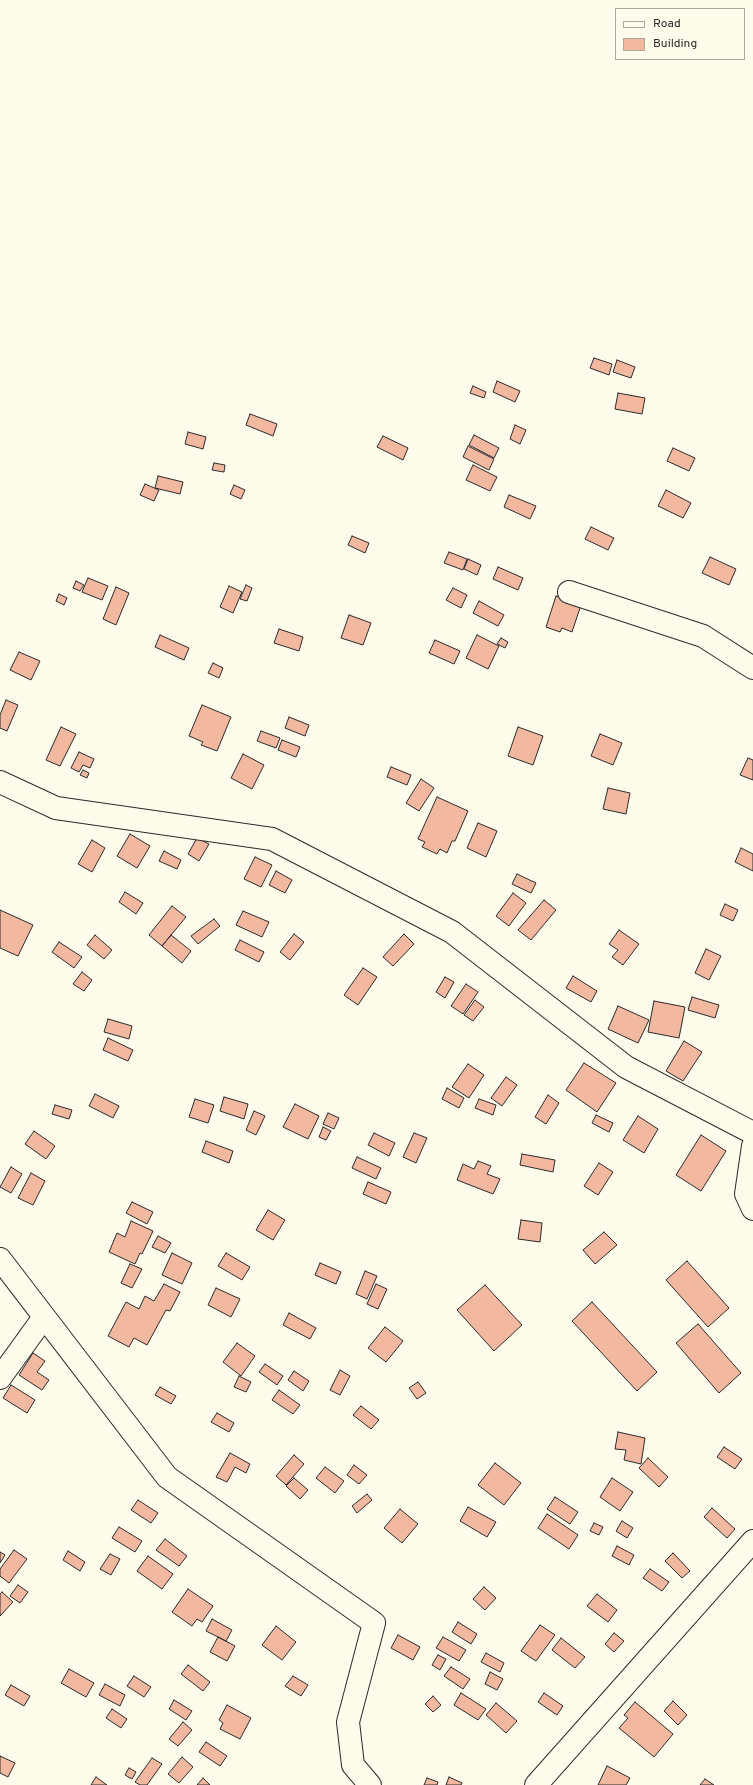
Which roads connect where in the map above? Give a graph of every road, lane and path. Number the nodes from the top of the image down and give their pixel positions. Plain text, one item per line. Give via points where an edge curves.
1 (568, 592) dead end
2 (753, 668) edge
3 (0, 782) edge
4 (753, 1133) edge
5 (753, 1146) edge
6 (753, 1210) edge
7 (0, 1258) edge
8 (44, 1317) junction
9 (0, 1378) edge
10 (753, 1541) edge
11 (370, 1785) edge
12 (536, 1785) edge

1 - 2 street via 703,636
3 - 4 street via 56,808 272,839 452,932 626,1067
5 - 6 street via 746,1194
7 - 8 street
8 - 9 street
8 - 11 street via 167,1477 374,1623 348,1722 353,1765
10 - 12 street

